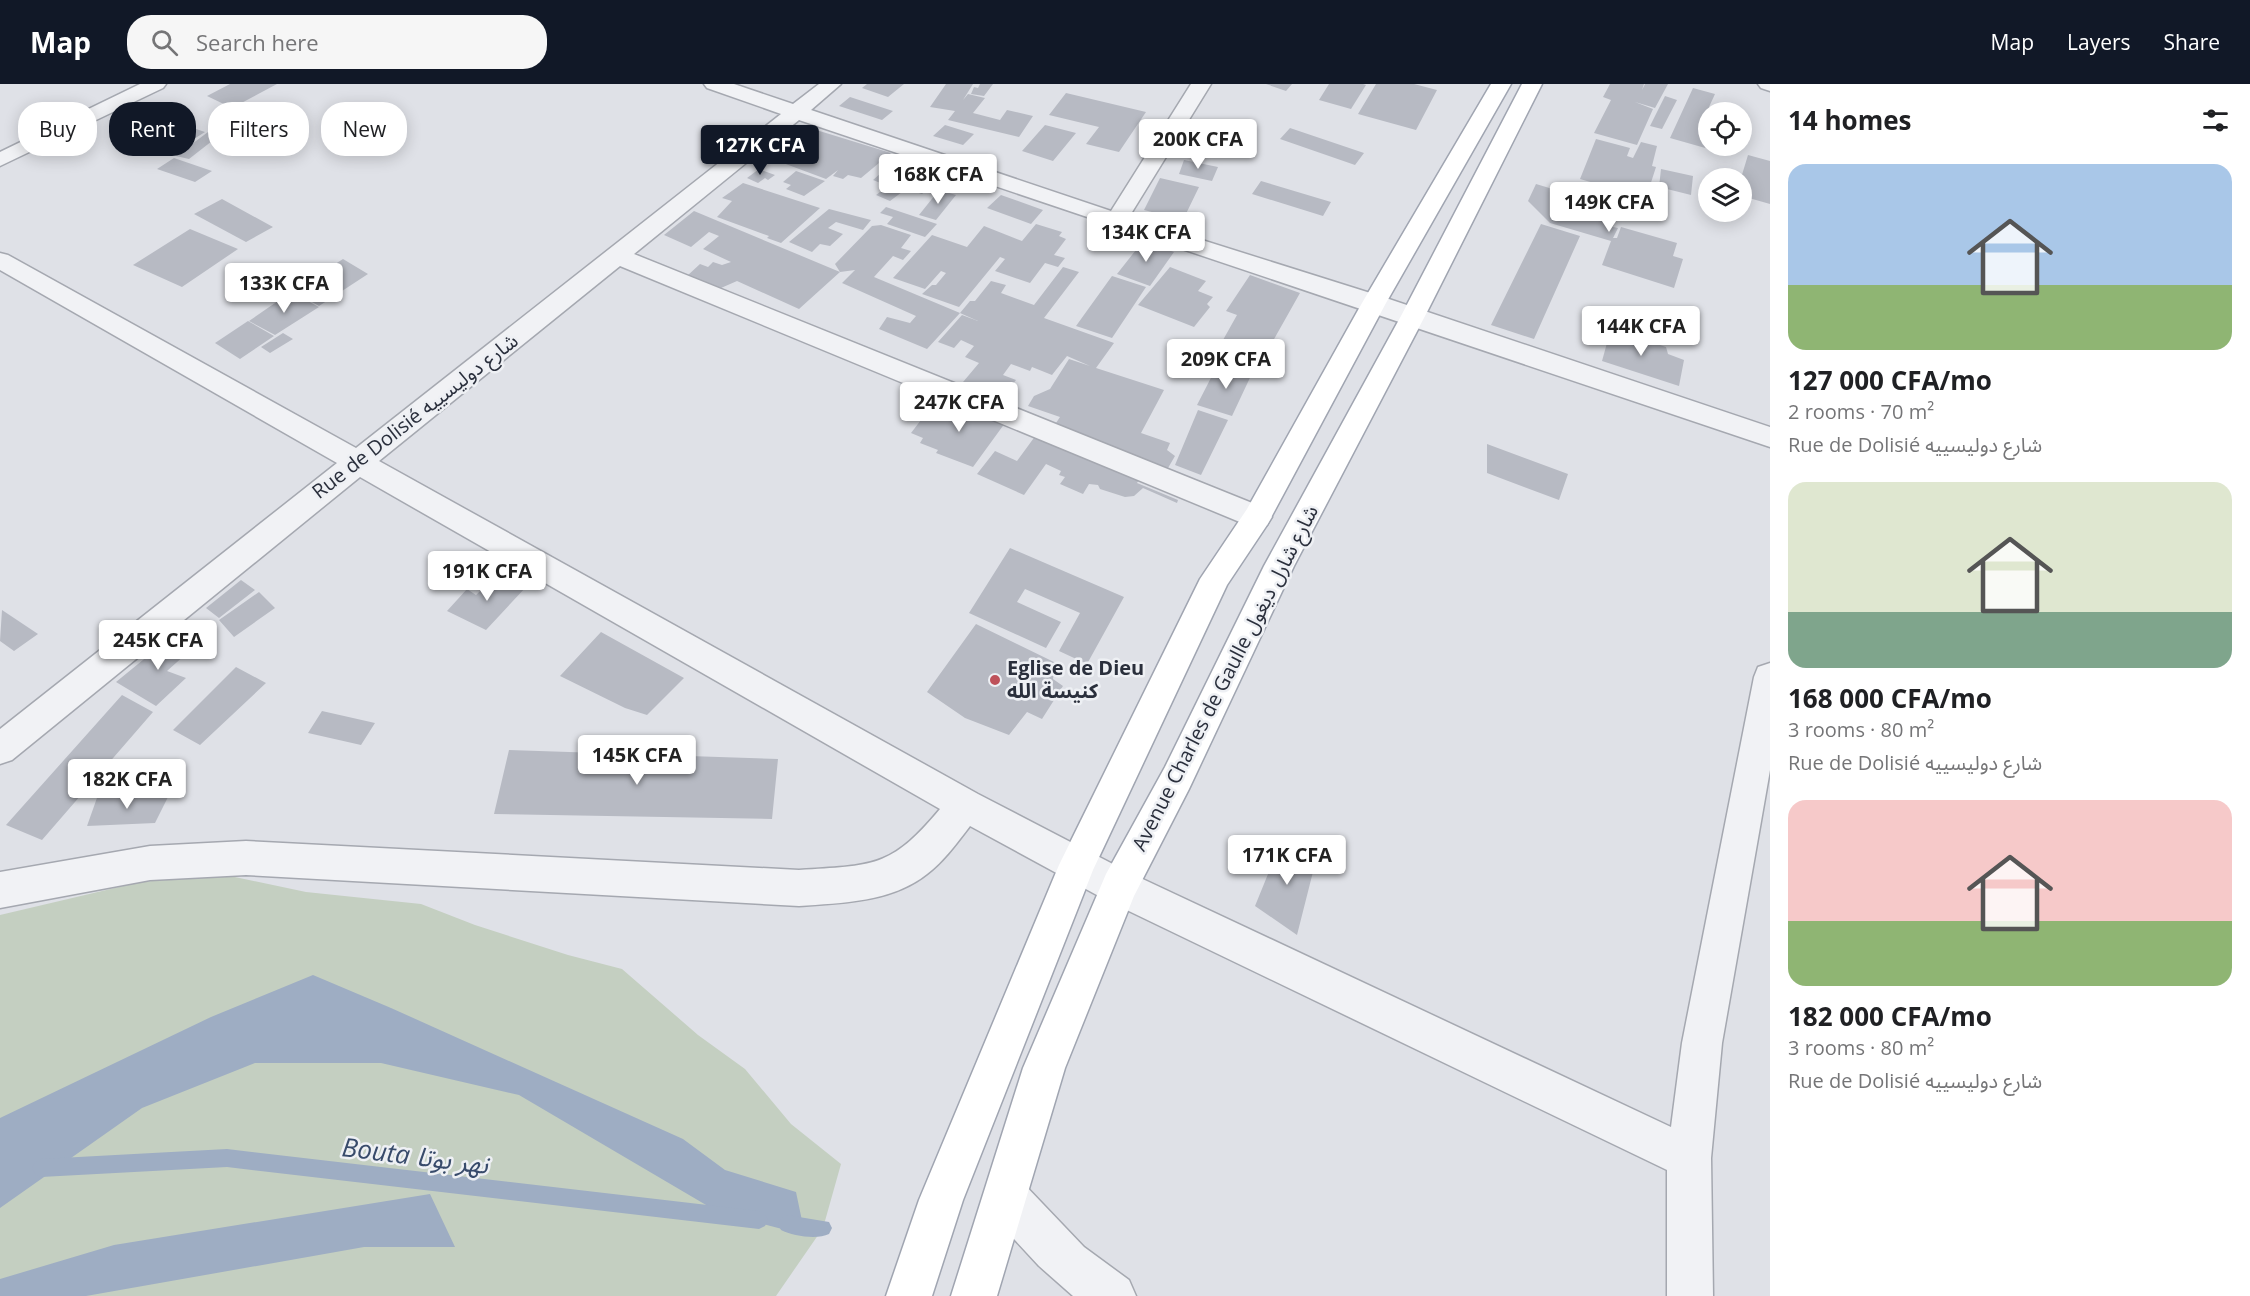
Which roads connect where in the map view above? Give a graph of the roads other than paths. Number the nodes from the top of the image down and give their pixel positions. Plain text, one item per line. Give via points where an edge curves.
1 (153, 84) edge
2 (714, 84) edge
3 (831, 84) edge
4 (1201, 84) edge
5 (1501, 84) edge
6 (1532, 84) edge
7 (796, 111) junction
8 (0, 160) edge
9 (1116, 220) junction
10 (617, 256) junction
11 (0, 260) edge
12 (1374, 303) junction
13 (1413, 316) junction
14 (1770, 437) edge
15 (358, 461) junction
16 (1257, 517) junction
17 (1770, 677) edge
18 (0, 749) edge
19 (965, 805) junction
20 (1077, 865) junction
21 (1119, 887) junction
22 (0, 890) edge
23 (1689, 1158) junction
24 (999, 1215) junction
25 (909, 1296) edge
26 (974, 1296) edge
27 (1113, 1296) edge
28 (1690, 1296) edge

1 - 8 street
2 - 7 street
3 - 7 street, Rue de Dolisié شارع دوليسييه
4 - 9 street
5 - 12 main road
6 - 13 main road, Avenue Charles de Gaulle شارع شارل ديغول
7 - 9 street
7 - 10 street, Rue de Dolisié شارع دوليسييه
9 - 12 street
10 - 15 street, Rue de Dolisié شارع دوليسييه
10 - 16 street
11 - 15 street
12 - 13 street
12 - 16 main road
13 - 14 street
13 - 21 main road, Avenue Charles de Gaulle شارع شارل ديغول via 1279,566
15 - 18 street, Rue de Dolisié شارع دوليسييه
15 - 19 street
16 - 20 main road via 1215,579
17 - 23 street via 1702,1043
19 - 20 street
19 - 22 street via 925,853 898,873 874,881 809,887 246,858 150,863
20 - 21 street
20 - 25 main road via 941,1200
21 - 23 street
21 - 24 main road, Avenue Charles de Gaulle شارع شارل ديغول via 1044,1068
23 - 28 street
24 - 26 main road, Avenue Charles de Gaulle شارع شارل ديغول
24 - 27 street

